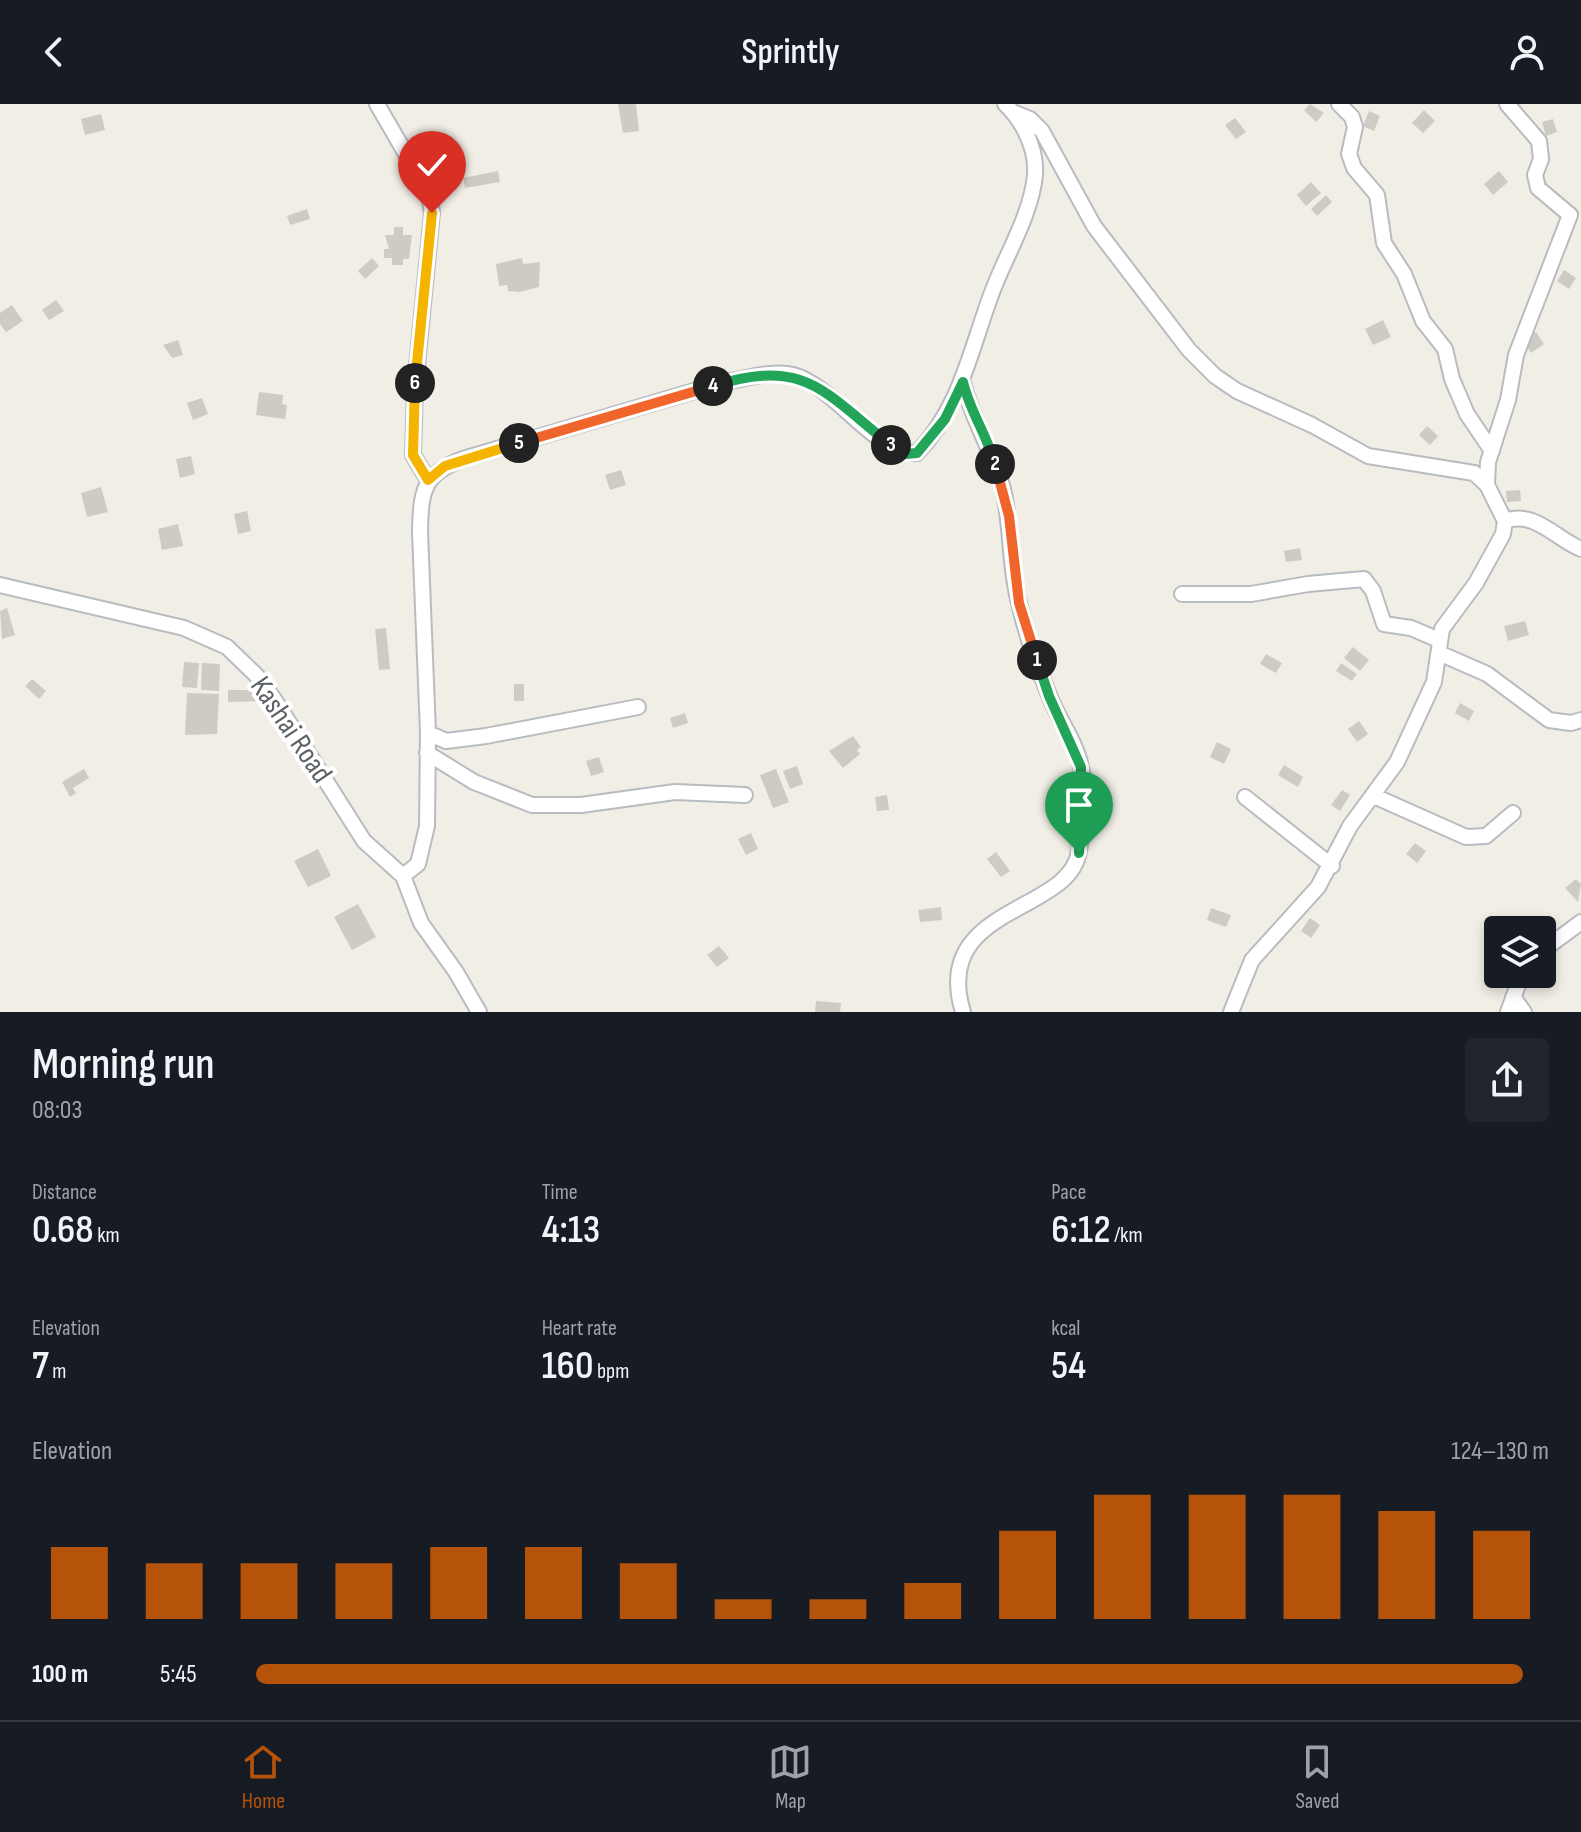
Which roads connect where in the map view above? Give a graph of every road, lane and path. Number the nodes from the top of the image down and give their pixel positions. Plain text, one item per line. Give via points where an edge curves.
1 (377, 104) edge
2 (1339, 104) edge
3 (1507, 104) edge
4 (1010, 108) edge
5 (963, 382) junction
6 (1492, 451) junction
7 (428, 480) junction
8 (1487, 485) junction
9 (1505, 521) junction
10 (1581, 549) edge
11 (0, 585) edge
12 (1182, 594) dead end
13 (1439, 646) junction
14 (638, 707) dead end
15 (1581, 720) edge
16 (428, 733) junction
17 (427, 753) junction
18 (745, 795) dead end
19 (1374, 796) junction
20 (1245, 797) dead end
21 (1513, 813) dead end
22 (1332, 866) junction
23 (403, 876) junction
24 (1581, 922) edge
25 (1556, 941) edge
26 (1517, 988) edge
27 (1513, 997) junction
28 (479, 1012) edge
29 (963, 1012) edge
30 (1231, 1012) edge
31 (1508, 1012) edge
32 (1524, 1012) edge

1 - 7 street via 429,194 432,213 413,455
2 - 6 street via 1352,117 1349,154 1377,195 1384,243 1404,274 1423,321 1445,349 1467,414
3 - 6 street via 1539,141 1538,188 1570,215 1516,355
4 - 5 street via 1025,129 1036,172
4 - 8 street via 1042,131 1094,226 1215,376 1368,456 1459,468
5 - 7 street via 945,419 917,453 898,451 808,382 791,375 763,375 463,459
5 - 29 street via 1002,487 1019,603 1049,696 1081,767 1083,792 1077,862 1059,882 982,931 969,945 961,960
6 - 8 street
7 - 16 street via 421,498 420,532
8 - 9 street
9 - 10 street via 1522,518 1544,525
9 - 13 street via 1476,583 1446,619
11 - 23 street, Kashai Road via 184,628 227,647 267,689 364,841
12 - 13 street via 1251,594 1364,579 1384,624 1416,630
13 - 15 street via 1549,720
13 - 19 street via 1423,711
14 - 16 street via 446,741
16 - 17 street
17 - 18 street via 474,782 532,805 581,805 675,792
17 - 23 street via 425,838 418,864
19 - 21 street via 1466,837 1486,836
19 - 22 street via 1350,826
20 - 22 street
22 - 30 street via 1252,960
23 - 28 street, Kashai Road via 421,923
24 - 25 street
26 - 27 street
27 - 31 street
27 - 32 street

